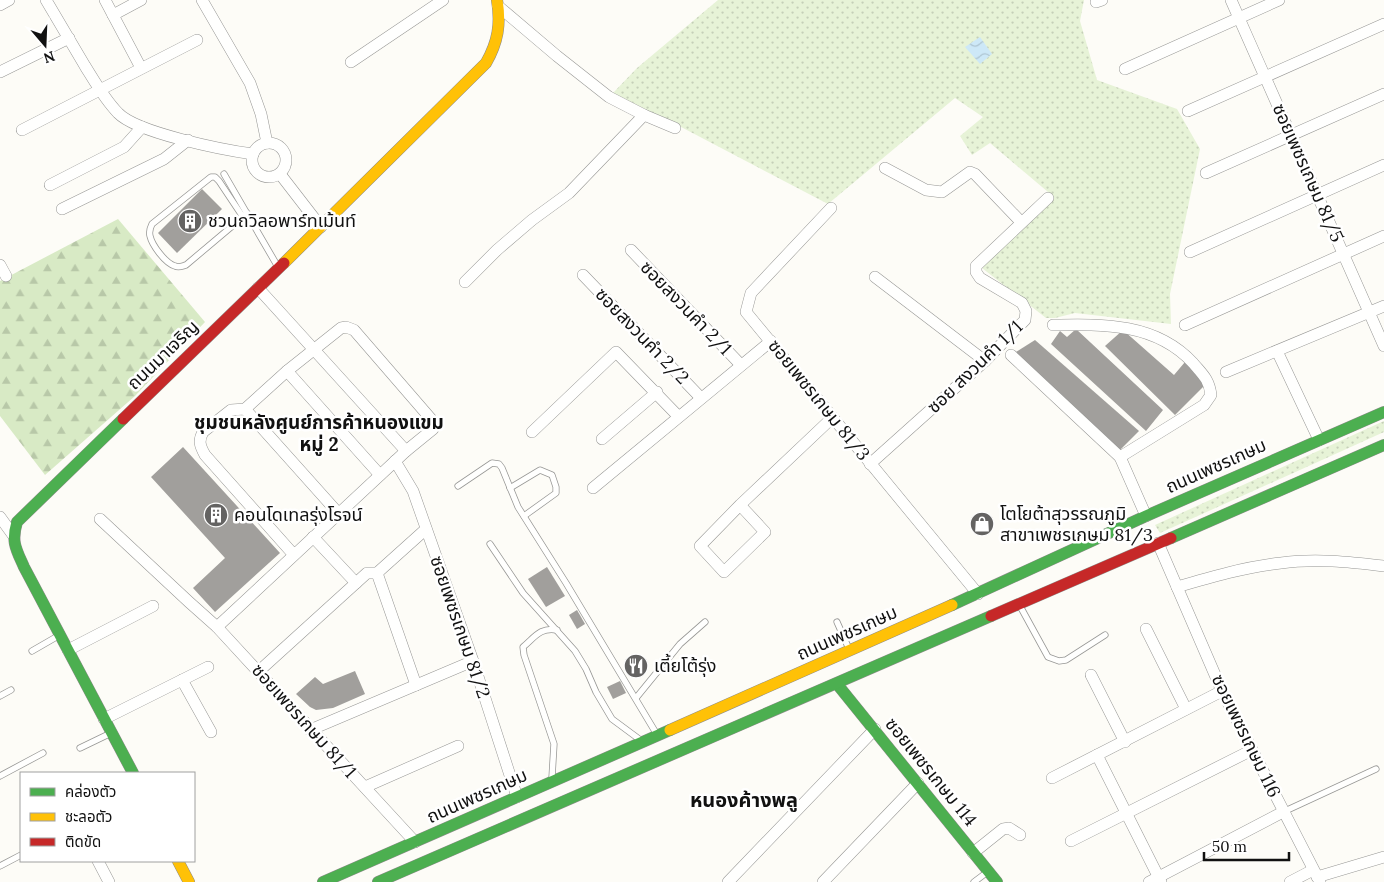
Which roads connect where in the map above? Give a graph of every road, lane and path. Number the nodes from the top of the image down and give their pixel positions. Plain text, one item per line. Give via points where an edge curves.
1 (9, 0) edge
2 (46, 0) edge
3 (105, 0) edge
4 (141, 0) edge
5 (202, 0) edge
6 (443, 0) edge
7 (1231, 0) edge
8 (1279, 0) edge
9 (498, 3) edge
10 (0, 4) edge
11 (113, 15) junction
12 (1240, 17) junction
13 (1384, 24) edge
14 (69, 38) junction
15 (197, 40) dead end
16 (350, 62) dead end
17 (141, 68) junction
18 (1125, 69) dead end
19 (0, 72) edge
20 (1266, 77) junction
21 (99, 90) junction
22 (1384, 94) edge
23 (1188, 111) dead end
24 (644, 115) junction
25 (142, 127) junction
26 (675, 128) dead end
27 (22, 130) dead end
28 (1291, 135) junction
29 (188, 140) junction
30 (267, 143) junction
31 (253, 154) junction
32 (1384, 165) edge
33 (885, 168) dead end
34 (1206, 173) dead end
35 (224, 174) dead end
36 (280, 174) junction
37 (50, 185) dead end
38 (1317, 194) junction
39 (1048, 198) dead end
40 (831, 208) dead end
41 (62, 209) dead end
42 (245, 215) junction
43 (1021, 222) junction
44 (321, 227) junction
45 (1384, 236) edge
46 (631, 250) dead end
47 (1190, 252) dead end
48 (1344, 254) junction
49 (0, 265) edge
50 (279, 268) junction
51 (583, 275) dead end
52 (6, 276) dead end
53 (875, 277) dead end
54 (465, 282) dead end
55 (258, 288) junction
56 (1384, 306) edge
57 (1369, 313) junction
58 (1053, 325) dead end
59 (1185, 325) dead end
60 (771, 341) junction
61 (1384, 346) edge
62 (313, 349) junction
63 (1277, 351) junction
64 (1010, 356) dead end
65 (986, 361) junction
66 (741, 365) junction
67 (287, 371) junction
68 (1226, 372) dead end
69 (656, 392) junction
70 (701, 398) junction
71 (245, 409) junction
72 (1384, 412) edge
73 (678, 416) junction
74 (832, 418) junction
75 (532, 432) dead end
76 (602, 439) dead end
77 (1319, 440) junction
78 (1384, 445) edge
79 (406, 451) junction
80 (1120, 457) junction
81 (396, 461) junction
82 (870, 464) junction
83 (380, 475) junction
84 (458, 486) dead end
85 (510, 488) junction
86 (593, 488) dead end
87 (740, 505) junction
88 (339, 514) junction
89 (524, 516) junction
90 (0, 517) edge
91 (100, 520) dead end
92 (426, 529) junction
93 (1152, 530) junction
94 (13, 534) junction
95 (313, 538) junction
96 (490, 544) dead end
97 (294, 555) junction
98 (1384, 566) edge
99 (377, 573) junction
100 (356, 583) junction
101 (1177, 587) junction
102 (978, 594) junction
103 (1019, 604) junction
104 (153, 606) dead end
105 (705, 622) dead end
106 (837, 622) dead end
107 (217, 627) junction
108 (1146, 629) dead end
109 (557, 630) junction
110 (60, 635) junction
111 (1104, 635) dead end
112 (32, 650) dead end
113 (68, 650) junction
114 (850, 650) junction
115 (472, 661) junction
116 (208, 667) dead end
117 (259, 671) junction
118 (1091, 675) dead end
119 (182, 680) junction
120 (416, 684) junction
121 (837, 684) junction
122 (11, 690) dead end
123 (1222, 691) junction
124 (0, 696) edge
125 (636, 698) junction
126 (1186, 709) junction
127 (104, 719) junction
128 (875, 729) junction
129 (310, 730) junction
130 (211, 732) dead end
131 (111, 733) junction
132 (658, 735) junction
133 (643, 742) junction
134 (1125, 742) junction
135 (458, 746) dead end
136 (80, 748) dead end
137 (1252, 750) junction
138 (43, 753) dead end
139 (1097, 756) junction
140 (1376, 769) dead end
141 (132, 772) edge
142 (0, 776) edge
143 (1052, 778) dead end
144 (552, 782) junction
145 (918, 783) junction
146 (365, 788) junction
147 (517, 797) junction
148 (1284, 812) junction
149 (1127, 813) junction
150 (1020, 835) dead end
151 (1071, 841) dead end
152 (415, 842) junction
153 (974, 853) junction
154 (20, 856) edge
155 (1384, 857) edge
156 (99, 862) edge
157 (179, 862) edge
158 (0, 866) edge
159 (988, 871) junction
160 (1317, 876) edge
161 (1156, 880) edge
162 (109, 882) edge
163 (189, 882) edge
164 (323, 882) edge
165 (378, 882) edge
166 (728, 882) edge
167 (823, 882) edge
168 (974, 882) edge
169 (996, 882) edge
170 (1290, 882) edge

1 - 10 street
2 - 14 street
3 - 11 street
4 - 11 street
5 - 30 street via 250,83
6 - 16 street
7 - 12 street, ซอยเพชรเกษม 81/5
8 - 12 street
9 - 24 street via 609,97
9 - 44 main road, ถนนมาเจริญ via 500,32 496,48 486,63
11 - 17 street
12 - 18 street
12 - 20 street, ซอยเพชรเกษม 81/5
13 - 20 street
14 - 19 street
14 - 21 street
15 - 17 street
17 - 21 street
20 - 23 street
20 - 28 street, ซอยเพชรเกษม 81/5
21 - 25 street via 118,114
21 - 27 street
22 - 28 street
24 - 26 street
24 - 54 street via 569,193 532,220
25 - 29 street
25 - 37 street via 124,147
28 - 34 street
28 - 38 street, ซอยเพชรเกษม 81/5
29 - 31 street
29 - 41 street via 164,159
30 - 31 street
30 - 36 street via 278,145 285,154 286,165
31 - 36 street via 252,165 258,174 269,178
32 - 38 street
33 - 43 street via 926,190 942,192 970,172
35 - 42 lane
36 - 44 street
38 - 47 street
38 - 48 street, ซอยเพชรเกษม 81/5
39 - 43 street
40 - 60 street, ซอยเพชรเกษม 81/3 via 751,293 746,312
42 - 42 lane via 180,267 166,260 151,241 149,233 152,224 211,177 219,181
42 - 50 lane
43 - 65 street, ซอย สงวนคำ 1/1 via 976,266 980,278 1022,302 1026,311 1025,320
44 - 50 main road, ถนนมาเจริญ
45 - 48 street
46 - 66 street, ซอยสงวนคำ 2/1
48 - 57 street, ซอยเพชรเกษม 81/5
48 - 59 street
49 - 52 street
50 - 55 main road, ถนนมาเจริญ
51 - 70 street, ซอยสงวนคำ 2/2
53 - 65 street
55 - 62 street
55 - 94 main road, ถนนมาเจริญ via 26,511
56 - 57 street
57 - 61 street, ซอยเพชรเกษม 81/5
57 - 63 street
58 - 80 street via 1088,324 1144,332 1182,352 1209,382 1211,396 1204,405
60 - 66 street
60 - 74 street, ซอยเพชรเกษม 81/3
62 - 67 street
62 - 79 street
62 - 79 street via 341,328 354,330 434,424
63 - 68 street
63 - 77 street
64 - 80 street
65 - 82 street, ซอย สงวนคำ 1/1
66 - 70 street
67 - 71 street
67 - 83 street
69 - 73 street
69 - 75 street via 616,352
69 - 76 street
70 - 73 street
71 - 88 street
71 - 97 street via 231,410 202,432 199,443 205,455
72 - 77 main road, ถนนเพชรเกษม
73 - 86 street
74 - 82 street, ซอยเพชรเกษม 81/3
74 - 87 street
77 - 93 main road, ถนนเพชรเกษม
78 - 93 main road, ถนนเพชรเกษม
79 - 81 street
80 - 93 street, ซอยเพชรเกษม 116
81 - 83 street
81 - 92 street, ซอยเพชรเกษม 81/2 via 413,490
82 - 102 street, ซอยเพชรเกษม 81/3
83 - 88 street
84 - 85 lane via 492,463 502,468
85 - 89 lane
85 - 89 lane via 540,470 552,476 556,493
87 - 87 street via 766,532 724,572 700,546
88 - 95 street
89 - 125 lane
90 - 94 street
91 - 107 street, ซอยเพชรเกษม 81/1
92 - 99 street
92 - 115 street, ซอยเพชรเกษม 81/2
93 - 101 street, ซอยเพชรเกษม 116
93 - 102 main road, ถนนเพชรเกษม
93 - 103 main road, ถนนเพชรเกษม
94 - 110 main road via 17,552
95 - 97 street
95 - 100 street
96 - 109 lane via 523,593
97 - 107 street
98 - 101 street via 1355,562 1280,562 1228,572
99 - 100 street via 367,573
99 - 120 street
100 - 117 street
101 - 123 street, ซอยเพชรเกษม 116
102 - 114 main road, ถนนเพชรเกษม
103 - 111 lane via 1048,657 1054,660 1066,660
103 - 121 main road, ถนนเพชรเกษม
104 - 113 street
105 - 125 lane via 680,644
106 - 114 lane
107 - 117 street, ซอยเพชรเกษม 81/1
108 - 126 street
109 - 133 lane via 575,651 612,719
109 - 144 lane via 542,630 523,647 554,744
110 - 112 lane
110 - 113 main road
113 - 127 main road
114 - 132 main road, ถนนเพชรเกษม
115 - 120 street
115 - 147 street, ซอยเพชรเกษม 81/2
116 - 119 street
117 - 129 street, ซอยเพชรเกษม 81/1
118 - 134 street
119 - 127 street
119 - 130 street
120 - 129 street
121 - 128 main road, ซอยเพชรเกษม 114
121 - 165 main road, ถนนเพชรเกษม
122 - 124 lane
123 - 126 street
123 - 137 street, ซอยเพชรเกษม 116
125 - 132 lane
126 - 134 street
127 - 131 main road
128 - 145 main road, ซอยเพชรเกษม 114
128 - 166 street
129 - 146 street, ซอยเพชรเกษม 81/1
131 - 136 lane
131 - 141 main road
132 - 133 main road, ถนนเพชรเกษม
133 - 144 main road, ถนนเพชรเกษม
134 - 139 street
135 - 146 street
137 - 148 street, ซอยเพชรเกษม 116
137 - 149 street
138 - 142 lane
139 - 143 street
139 - 149 street
140 - 148 lane
144 - 147 main road, ถนนเพชรเกษม
145 - 153 main road, ซอยเพชรเกษม 114
145 - 167 street
146 - 152 street, ซอยเพชรเกษม 81/1
147 - 152 main road, ถนนเพชรเกษม
148 - 160 street, ซอยเพชรเกษม 116
148 - 161 street
149 - 151 street
149 - 161 street
150 - 153 street via 1009,828 1003,829
152 - 164 main road, ถนนเพชรเกษม
153 - 159 main road, ซอยเพชรเกษม 114
154 - 158 lane
155 - 160 street
156 - 162 street
157 - 163 main road
159 - 168 lane
159 - 169 main road, ซอยเพชรเกษม 114
160 - 170 street

